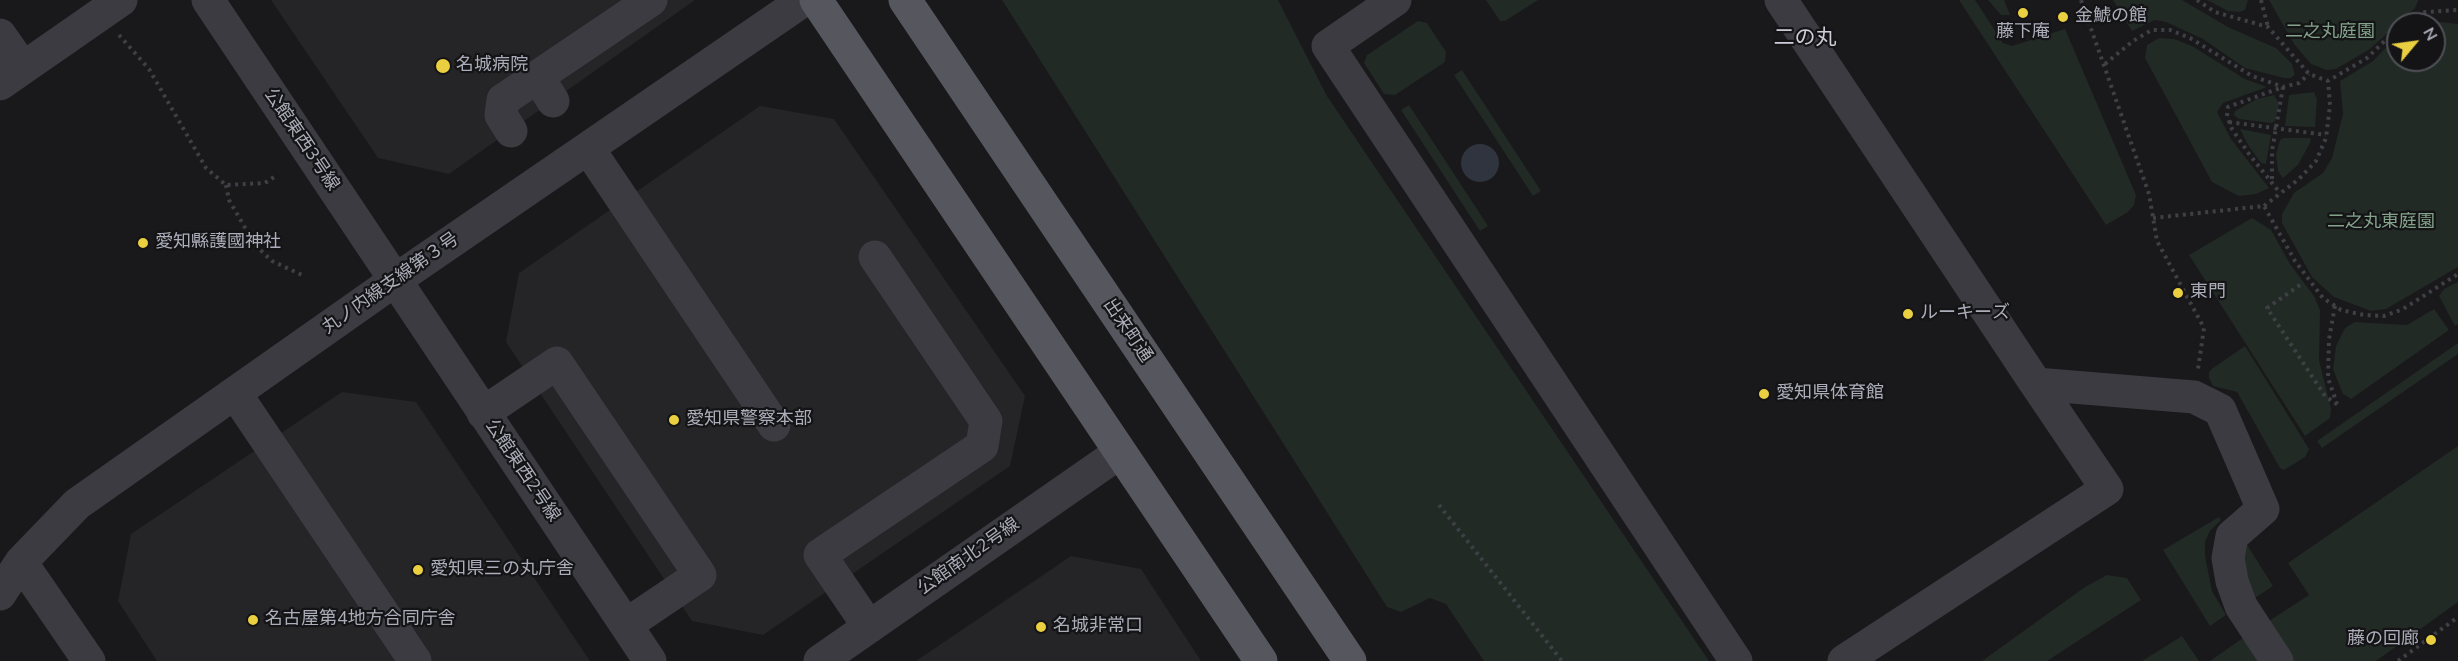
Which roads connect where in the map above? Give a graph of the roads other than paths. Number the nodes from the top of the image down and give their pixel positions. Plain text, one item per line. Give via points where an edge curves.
1 (208, 0) edge
2 (651, 0) edge
3 (804, 0) edge
4 (816, 0) edge
5 (905, 0) edge
6 (1395, 0) edge
7 (1781, 0) edge
8 (111, 7) edge
9 (0, 35) edge
10 (12, 76) edge
11 (511, 131) dead end
12 (588, 148) junction
13 (875, 257) dead end
14 (394, 281) junction
15 (2036, 384) junction
16 (235, 393) junction
17 (483, 413) junction
18 (774, 425) dead end
19 (1119, 453) junction
20 (21, 562) junction
21 (0, 594) edge
22 (626, 625) junction
23 (869, 627) junction
24 (89, 661) edge
25 (415, 661) edge
26 (650, 661) edge
27 (819, 661) edge
28 (1261, 661) edge
29 (1350, 661) edge
30 (1736, 661) edge
31 (1844, 661) edge
32 (2277, 661) edge

1 - 14 street, 公館東西3号線
2 - 11 street via 545,89 503,100 501,115
3 - 12 street, 丸ノ内線支線第３号
4 - 19 main road
5 - 29 main road, 出来町通
6 - 30 street via 1328,46
7 - 15 street
8 - 10 street
9 - 10 street
12 - 14 street, 丸ノ内線支線第３号
12 - 18 street
13 - 23 street via 986,421 982,446 820,555
14 - 16 street, 丸ノ内線支線第３号
14 - 17 street, 公館東西2号線
15 - 31 street via 2107,489
15 - 32 street via 2194,397 2220,410 2263,509 2232,536 2228,558 2232,581 2241,606
16 - 20 street, 丸ノ内線支線第３号 via 77,504
16 - 25 street
17 - 22 street, 公館東西2号線
17 - 22 street via 557,363 603,430 700,575
19 - 23 street, 公館南北2号線
19 - 28 main road
20 - 21 street, 丸ノ内線支線第３号
20 - 24 street
22 - 26 street, 公館東西2号線
23 - 27 street, 公館南北2号線

